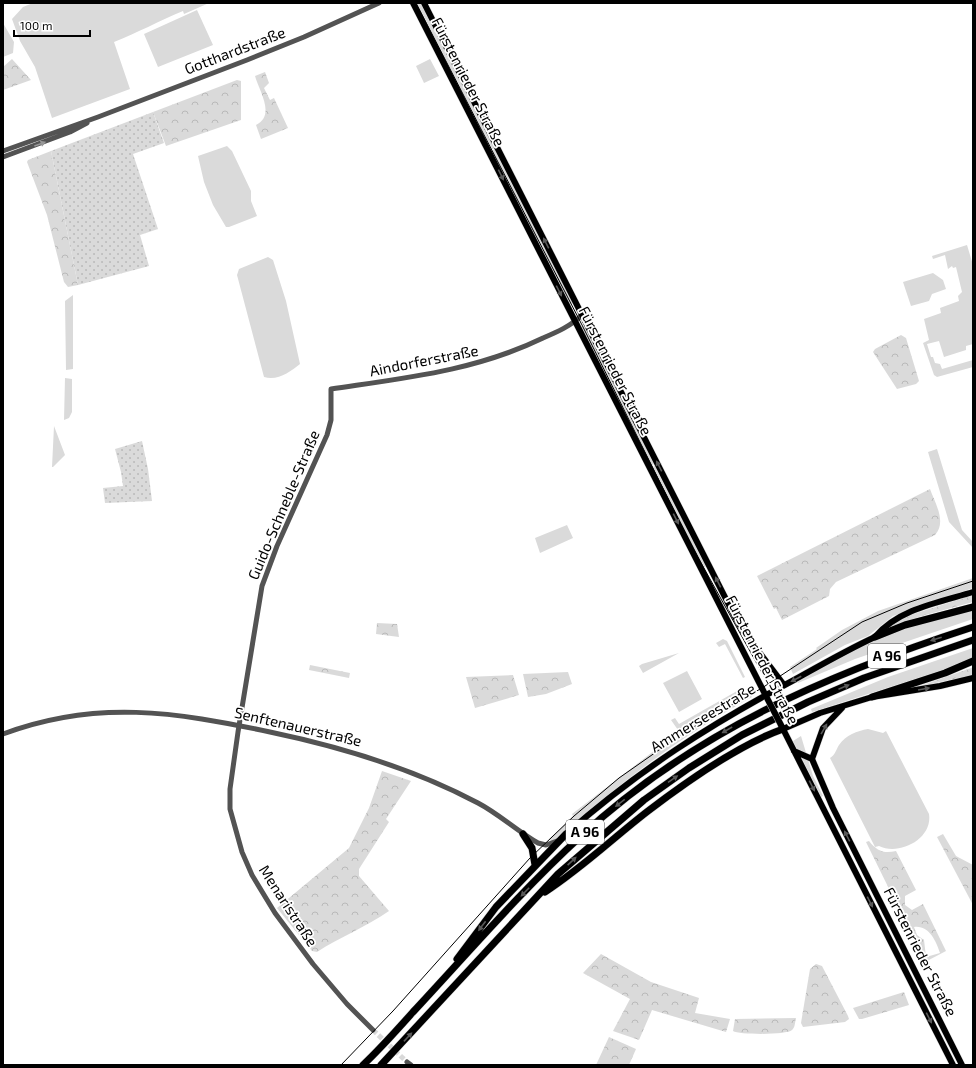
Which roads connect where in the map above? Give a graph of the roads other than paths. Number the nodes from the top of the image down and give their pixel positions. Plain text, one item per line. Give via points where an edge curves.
1 (379, 3) edge
2 (413, 3) edge
3 (424, 3) edge
4 (98, 117) junction
5 (3, 151) edge
6 (3, 157) edge
7 (582, 315) junction
8 (575, 322) junction
9 (331, 389) joint
10 (973, 592) edge
11 (973, 607) edge
12 (973, 627) edge
13 (875, 637) junction
14 (973, 640) edge
15 (973, 661) edge
16 (973, 678) edge
17 (784, 685) junction
18 (766, 696) junction
19 (872, 698) junction
20 (845, 706) junction
21 (239, 725) junction
22 (782, 727) junction
23 (3, 734) edge
24 (794, 751) junction
25 (812, 759) junction
26 (523, 834) junction
27 (566, 834) junction
28 (535, 865) junction
29 (535, 899) junction
30 (437, 986) junction
31 (373, 1030) tunnel mouth
32 (363, 1065) edge
33 (381, 1065) edge
34 (953, 1065) edge
35 (962, 1065) edge

1 - 4 street, Gotthardstraße via 304,37
2 -> 8 main road, Fürstenrieder Straße
7 -> 3 main road, Fürstenrieder Straße
4 - 5 street, Gotthardstraße
6 -> 4 street, Gotthardstraße via 70,132
7 - 8 street, Aindorferstraße
17 -> 7 main road, Fürstenrieder Straße via 743,631
8 - 9 street, Aindorferstraße via 521,349 470,366 441,373
8 -> 18 main road, Fürstenrieder Straße
9 - 21 street, Guido-Schneble-Straße via 331,420 327,435 277,546 262,586
10 - 13 main road, Ammerseestraße via 904,615 882,629
11 - 13 highway via 905,625
12 -> 30 highway, A 96 via 908,648 802,691 701,744 652,778 581,836 531,885
13 -> 17 main road, Ammerseestraße
29 -> 14 highway, A 96 via 584,851 644,800 742,735 850,684
15 - 19 highway
19 -> 16 main road
17 - 18 main road, Ammerseestraße
18 - 22 main road, Fürstenrieder Straße, bridge
18 - 27 main road, Ammerseestraße via 718,721 657,761
19 - 20 main road
20 - 22 main road
25 -> 20 main road via 823,728 832,716
21 - 23 street, Senftenauerstraße via 178,715 106,712 50,719
21 - 26 street, Senftenauerstraße via 326,744 390,764 479,803
21 - 31 street, Menaristraße via 230,789 230,808 242,852 252,875 275,913 313,964
22 - 24 main road, Fürstenrieder Straße
22 - 29 highway via 681,788 648,811 568,877
24 - 25 main road
24 -> 34 main road, Fürstenrieder Straße
35 -> 25 main road, Fürstenrieder Straße via 833,808
26 - 27 street, Senftenauerstraße via 546,845 556,842
26 - 28 highway via 532,848
27 - 28 highway
28 -> 30 highway via 496,907
33 -> 29 highway, A 96
30 - 32 highway, A 96

